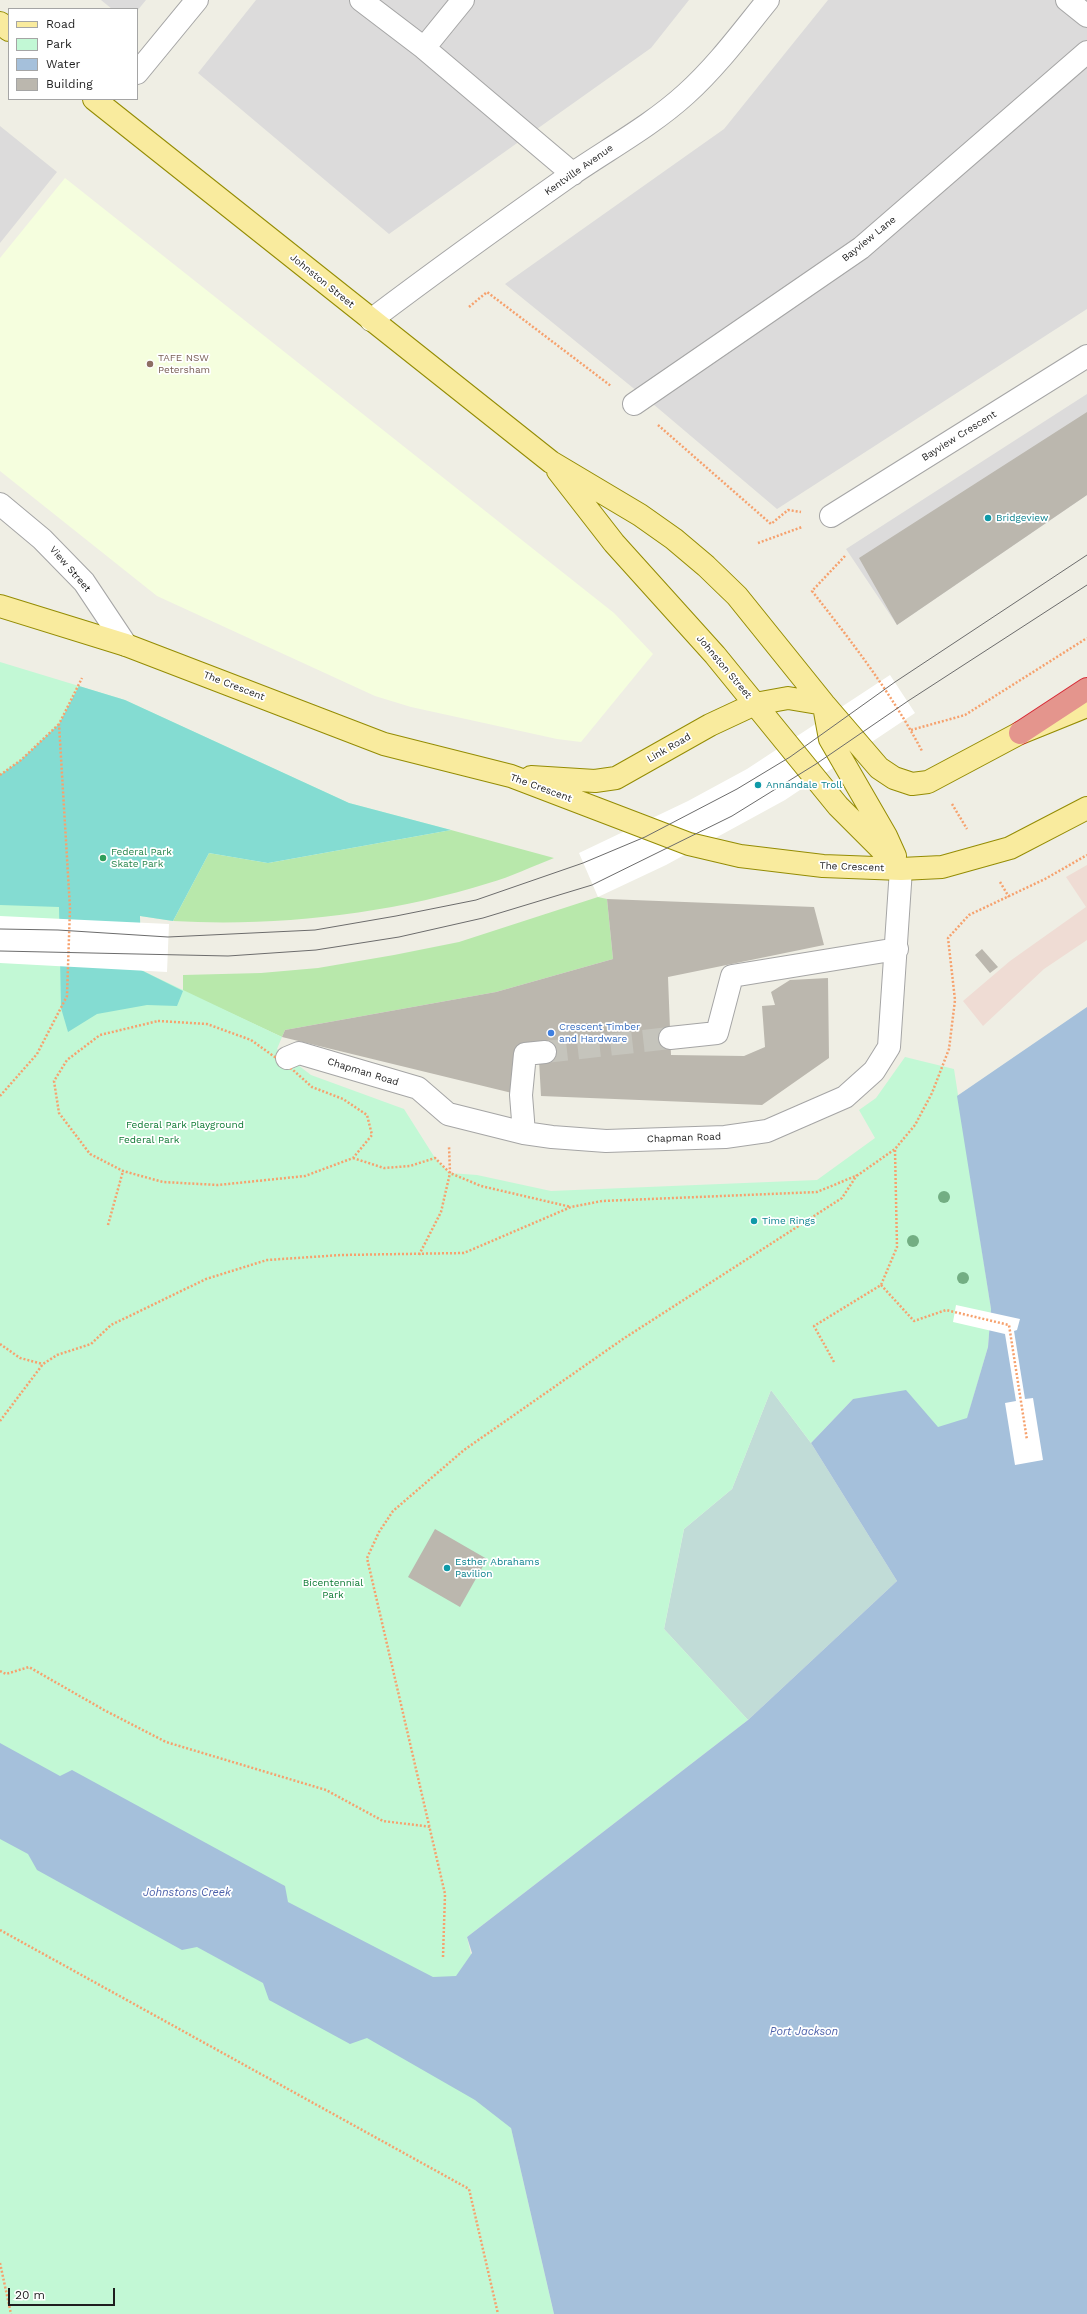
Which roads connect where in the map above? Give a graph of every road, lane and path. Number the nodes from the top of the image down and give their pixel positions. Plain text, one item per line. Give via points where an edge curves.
1 (197, 0) edge
2 (361, 0) edge
3 (464, 0) edge
4 (768, 0) edge
5 (1067, 0) edge
6 (1087, 16) edge
7 (0, 23) edge
8 (8, 29) edge
9 (424, 48) junction
10 (1087, 52) edge
11 (138, 72) edge
12 (106, 102) edge
13 (573, 174) junction
14 (371, 320) junction
15 (1087, 356) edge
16 (634, 404) dead end
17 (551, 462) junction
18 (0, 504) edge
19 (831, 516) joint
20 (758, 543) dead end
21 (845, 556) dead end
22 (0, 606) edge
23 (1087, 638) edge
24 (126, 645) junction
25 (82, 678) dead end
26 (1087, 689) edge
27 (755, 704) junction
28 (824, 704) junction
29 (1087, 706) edge
30 (59, 724) junction
31 (911, 730) junction
32 (1020, 733) junction
33 (0, 775) edge
34 (511, 776) junction
35 (936, 778) junction
36 (1087, 808) edge
37 (1087, 855) edge
38 (984, 857) junction
39 (901, 869) junction
40 (1009, 897) junction
41 (896, 949) junction
42 (670, 1038) tunnel mouth
43 (545, 1052) tunnel mouth
44 (288, 1058) dead end
45 (0, 1096) edge
46 (448, 1114) junction
47 (524, 1133) junction
48 (894, 1149) junction
49 (353, 1158) junction
50 (123, 1172) junction
51 (450, 1173) junction
52 (858, 1175) junction
53 (571, 1207) junction
54 (108, 1225) dead end
55 (419, 1255) junction
56 (881, 1285) junction
57 (0, 1344) edge
58 (834, 1362) dead end
59 (43, 1364) junction
60 (0, 1421) edge
61 (1027, 1440) dead end
62 (0, 1671) edge
63 (431, 1827) junction
64 (0, 1930) edge
65 (443, 1957) dead end
66 (0, 2263) edge
67 (11, 2314) edge
68 (498, 2314) edge

1 - 11 street
2 - 9 street
3 - 9 street
4 - 13 street, Kentville Avenue via 686,94 652,121
5 - 6 street
7 - 8 main road
9 - 13 street
10 - 16 street, Bayview Lane via 861,248
12 - 14 main road, Johnston Street
13 - 14 street, Kentville Avenue
14 - 17 main road, Johnston Street
15 - 19 street, Bayview Crescent
17 - 27 main road, Johnston Street via 614,543 715,655
17 - 28 main road, Johnston Street via 640,515 706,566 736,596
18 - 24 street, View Street via 42,539 84,582
19 - 20 path
21 - 31 path via 812,591 851,641
22 - 24 main road, The Crescent
23 - 31 path via 965,715
24 - 34 main road, The Crescent via 384,744
25 - 30 path
26 - 32 highway
27 - 28 main road, Link Road via 788,698
27 - 34 main road, Link Road via 710,725 616,778 595,781
27 - 39 main road, Johnston Street via 838,806
28 - 35 main road, Johnston Street via 879,768 894,778 912,784
28 - 39 main road via 830,740 886,836
29 - 32 main road
30 - 33 path via 21,760
30 - 45 path via 70,908 67,996 37,1054
31 - 35 path
32 - 35 main road
34 - 39 main road, The Crescent via 689,844 713,850 776,862
35 - 38 path
36 - 38 main road, The Crescent via 1016,846
37 - 40 path
38 - 39 main road, The Crescent via 942,868
38 - 40 path
39 - 41 street, Chapman Road
40 - 48 path via 969,915 948,938 955,1000 949,1049 932,1093 915,1125
41 - 42 street via 732,976 717,1033
41 - 47 street, Chapman Road via 889,1048 874,1071 845,1097 767,1131 725,1137 606,1141
43 - 47 street via 525,1054 521,1095
44 - 46 street, Chapman Road via 299,1053 418,1088
46 - 47 street, Chapman Road
46 - 51 path
48 - 52 path
48 - 56 path via 897,1247
49 - 50 path via 305,1176 218,1185 163,1182
49 - 50 path via 372,1135 367,1115 343,1099 312,1087 294,1070 251,1040 207,1024 158,1021 100,1035 67,1060 54,1081 59,1113 90,1154
49 - 51 path via 384,1168 410,1166 435,1158
50 - 54 path
51 - 53 path via 480,1186
51 - 55 path via 441,1212
52 - 53 path via 817,1192 602,1201
52 - 63 path via 842,1198 623,1339 464,1450 393,1511 379,1532 367,1558
53 - 55 path via 464,1254
55 - 59 path via 341,1255 267,1260 206,1279 111,1325 91,1344 57,1355
56 - 58 path via 814,1326
56 - 61 path via 914,1321 946,1310 1009,1325
57 - 59 path via 20,1358
59 - 60 path
62 - 63 path via 6,1674 29,1668 166,1742 326,1790 383,1821
63 - 65 path via 445,1894
64 - 68 path via 469,2189
66 - 67 path

